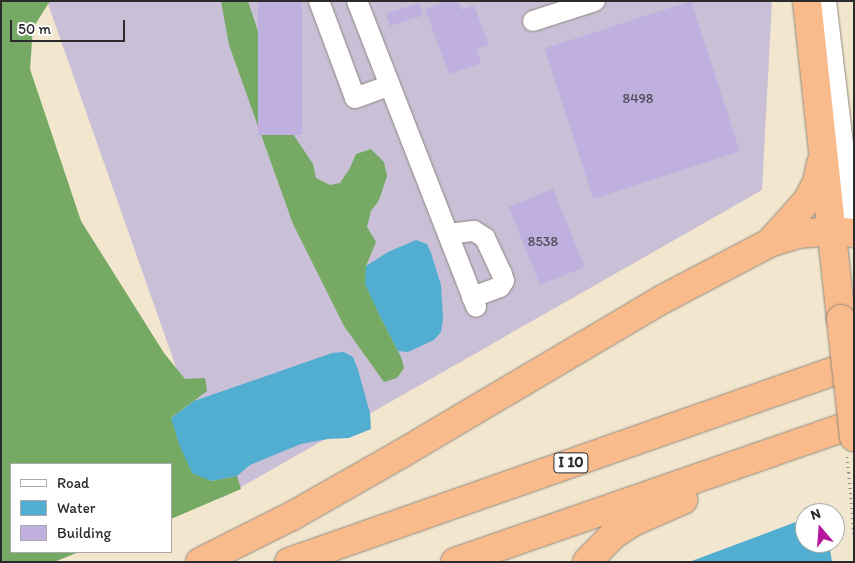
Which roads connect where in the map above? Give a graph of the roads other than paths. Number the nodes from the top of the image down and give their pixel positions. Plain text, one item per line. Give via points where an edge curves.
1 (319, 1) edge
2 (357, 1) edge
3 (595, 1) edge
4 (807, 1) edge
5 (826, 1) edge
6 (533, 21) dead end
7 (390, 86) junction
8 (824, 154) junction
9 (848, 233) edge
10 (448, 234) junction
11 (769, 243) junction
12 (854, 364) edge
13 (854, 424) edge
14 (854, 436) edge
15 (805, 440) junction
16 (200, 562) edge
17 (289, 562) edge
18 (455, 562) edge
19 (587, 562) edge

1 - 7 street via 355,98
2 - 7 street
3 - 6 street
4 - 8 highway
5 - 9 street
7 - 10 street
8 - 9 highway
8 - 11 highway via 817,182 808,200
9 - 11 highway via 798,234
9 - 14 highway, bridge via 841,319
10 - 10 street via 474,302 500,287 504,281 502,274 485,238 474,231
11 - 16 highway via 663,299 292,516
12 - 17 highway, I 10
13 - 15 highway
15 - 18 highway
15 - 19 highway via 633,522 613,535

